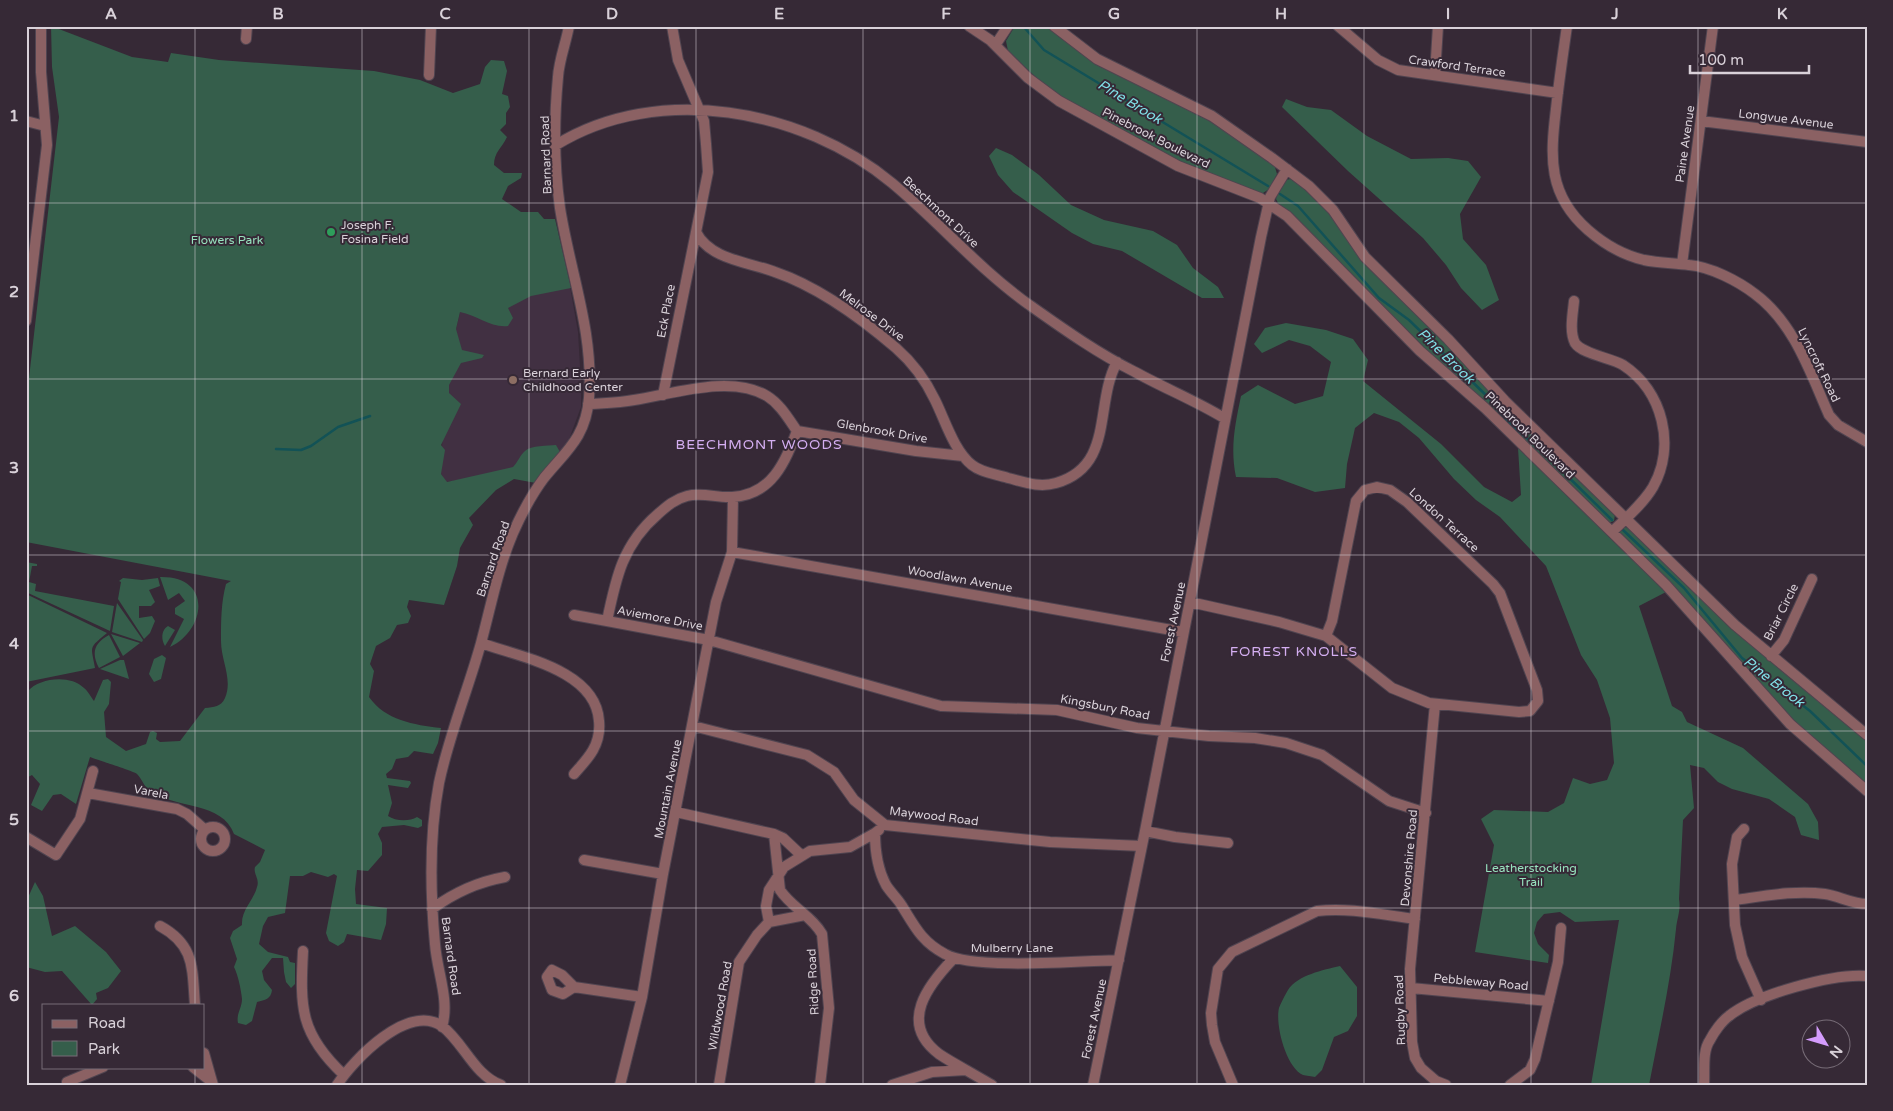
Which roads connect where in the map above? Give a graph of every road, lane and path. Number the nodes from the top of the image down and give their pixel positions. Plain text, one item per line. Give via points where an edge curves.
1 (41, 26) edge
2 (247, 26) edge
3 (431, 26) edge
4 (569, 26) edge
5 (672, 26) edge
6 (968, 26) edge
7 (1008, 26) edge
8 (1054, 26) edge
9 (1338, 26) edge
10 (1438, 26) edge
11 (1567, 26) edge
12 (1713, 26) edge
13 (246, 39) dead end
14 (996, 44) junction
15 (1434, 74) junction
16 (429, 75) dead end
17 (1558, 92) junction
18 (698, 109) junction
19 (26, 121) edge
20 (1701, 121) junction
21 (45, 126) junction
22 (1867, 142) edge
23 (556, 145) junction
24 (1287, 168) junction
25 (1268, 202) junction
26 (696, 232) junction
27 (1682, 264) junction
28 (1574, 301) dead end
29 (26, 322) edge
30 (1116, 362) junction
31 (663, 395) junction
32 (588, 404) junction
33 (1224, 418) junction
34 (797, 431) junction
35 (1867, 442) edge
36 (963, 456) junction
37 (733, 497) junction
38 (1626, 519) junction
39 (1612, 532) junction
40 (732, 552) junction
41 (1812, 579) dead end
42 (1190, 602) junction
43 (574, 615) dead end
44 (607, 621) junction
45 (1184, 632) junction
46 (1326, 636) junction
47 (709, 640) junction
48 (481, 643) junction
49 (1771, 656) junction
50 (1435, 704) junction
51 (693, 726) junction
52 (1164, 730) junction
53 (1867, 734) edge
54 (93, 771) dead end
55 (574, 774) dead end
56 (1867, 791) edge
57 (88, 793) junction
58 (676, 812) junction
59 (1426, 813) junction
60 (885, 825) junction
61 (204, 829) dead end
62 (1744, 829) dead end
63 (1145, 831) junction
64 (875, 833) junction
65 (774, 834) junction
66 (26, 837) edge
67 (1228, 843) dead end
68 (1142, 846) junction
69 (801, 855) junction
70 (584, 860) dead end
71 (664, 874) junction
72 (505, 877) dead end
73 (778, 880) junction
74 (1735, 900) junction
75 (1867, 904) edge
76 (432, 909) junction
77 (805, 915) junction
78 (1415, 919) junction
79 (769, 922) junction
80 (160, 926) dead end
81 (1562, 928) dead end
82 (303, 951) dead end
83 (954, 958) junction
84 (1119, 960) junction
85 (1867, 976) edge
86 (574, 987) dead end
87 (1411, 988) junction
88 (642, 997) junction
89 (1761, 1000) junction
90 (1549, 1001) junction
91 (195, 1004) edge
92 (442, 1026) junction
93 (205, 1057) edge
94 (101, 1068) edge
95 (194, 1068) edge
96 (966, 1070) junction
97 (344, 1075) junction
98 (67, 1082) dead end
99 (212, 1084) edge
100 (494, 1084) edge
101 (337, 1085) edge
102 (620, 1085) edge
103 (719, 1085) edge
104 (820, 1085) edge
105 (892, 1085) edge
106 (992, 1085) edge
107 (1093, 1085) edge
108 (1233, 1085) edge
109 (1446, 1085) edge
110 (1510, 1085) edge
111 (1704, 1085) edge

1 - 21 street
2 - 13 street
3 - 16 street
4 - 23 street, Barnard Road via 558,75
5 - 18 street via 680,68
6 - 14 street, Pinebrook Boulevard
7 - 14 street
8 - 24 street, Pinebrook Boulevard via 1097,59 1212,116
9 - 15 street, Crawford Terrace via 1389,66 1414,74
10 - 15 street
11 - 17 street, Lyncroft Road
12 - 20 street, Paine Avenue
14 - 25 street, Pinebrook Boulevard via 1036,84 1068,106 1178,166
15 - 17 street, Crawford Terrace
17 - 27 street, Lyncroft Road via 1552,165 1558,189 1571,213 1592,234 1621,252 1644,260
18 - 23 street, Beechmont Drive via 615,120 584,129
18 - 26 street via 704,121 708,172
18 - 30 street, Beechmont Drive via 790,128 826,141 861,161 892,183 996,279 1045,316
19 - 21 street
20 - 22 street, Longvue Avenue
20 - 27 street, Paine Avenue
21 - 29 street via 47,145
23 - 32 street, Barnard Road via 561,208 587,330
24 - 25 street, Forest Avenue
24 - 38 street, Pinebrook Boulevard via 1327,202 1372,264
25 - 33 street, Forest Avenue
25 - 39 street, Pinebrook Boulevard via 1304,231 1393,324
26 - 31 street, Eck Place
26 - 36 street, Melrose Drive via 707,246 724,256 800,282 882,336 920,376
27 - 35 street, Lyncroft Road via 1737,282 1765,302 1794,338 1829,415 1838,425
28 - 38 street via 1572,334 1575,343 1584,350 1614,360 1636,376 1652,396 1663,426 1666,444 1660,475
30 - 33 street, Beechmont Drive
30 - 36 street, Melrose Drive via 1107,385 1097,448 1075,474 1055,483 1031,484 973,466
31 - 32 street
31 - 34 street via 714,387 756,391 776,402
32 - 48 street, Barnard Road via 572,446 544,478 513,534
33 - 42 street, Forest Avenue
34 - 36 street, Glenbrook Drive
34 - 37 street, Aviemore Drive via 788,457 778,473 758,489
37 - 40 street, Mountain Avenue
37 - 44 street, Aviemore Drive via 702,494 675,500 641,528 622,561
38 - 39 street
38 - 49 street, Pinebrook Boulevard
39 - 56 street, Pinebrook Boulevard via 1692,612 1778,712
40 - 45 street, Woodlawn Avenue
40 - 47 street, Mountain Avenue via 716,602
41 - 49 street, Briar Circle via 1784,640
42 - 45 street, Forest Avenue
42 - 46 street
43 - 44 street, Aviemore Drive
44 - 47 street, Aviemore Drive
45 - 52 street, Forest Avenue
46 - 50 street via 1392,688
46 - 50 street, London Terrace via 1332,621 1356,501 1366,490 1377,487 1390,490 1441,533 1500,593 1537,690 1537,703 1530,711
47 - 51 street, Mountain Avenue
47 - 52 street, Kingsbury Road via 941,706 1057,710 1137,728
48 - 55 street via 571,676 586,689 598,712 599,733 592,753
48 - 76 street, Barnard Road via 440,783 431,849
49 - 53 street, Pinebrook Boulevard
50 - 59 street, Devonshire Road
51 - 58 street, Mountain Avenue
51 - 60 street, Maywood Road via 807,755 834,772 854,800
52 - 59 street, Kingsbury Road via 1286,744 1326,758 1389,802
52 - 63 street, Forest Avenue
54 - 57 street
57 - 61 street, Varela via 177,809
57 - 66 street via 80,819 56,855
58 - 65 street
58 - 71 street, Mountain Avenue
59 - 78 street, Devonshire Road
60 - 64 street
60 - 68 street, Maywood Road via 1050,842
62 - 74 street via 1738,837 1732,864
63 - 67 street
63 - 68 street, Forest Avenue
64 - 69 street via 850,847
64 - 83 street, Mulberry Lane via 886,885 917,932 932,946
65 - 69 street
65 - 73 street
68 - 84 street, Forest Avenue
69 - 73 street via 784,867
70 - 71 street
71 - 88 street, Mountain Avenue
72 - 76 street via 461,890
73 - 77 street, Ridge Road via 785,897
73 - 79 street via 769,890 766,906
74 - 75 street via 1799,892 1827,894
74 - 89 street via 1737,939
76 - 92 street, Barnard Road via 435,951 445,1006
77 - 79 street
77 - 104 street, Ridge Road via 822,934 827,970 829,1008
78 - 87 street, Rugby Road
78 - 108 street, Devonshire Road via 1366,912 1317,911 1232,952 1218,969 1211,1013 1215,1042
79 - 103 street, Wildwood Road via 756,935 739,962
80 - 91 street via 179,938 185,948 192,968
81 - 90 street
82 - 97 street via 302,1001 311,1035 323,1055
83 - 84 street, Mulberry Lane via 970,962
83 - 96 street via 924,994 919,1021 928,1042
84 - 107 street, Forest Avenue
85 - 89 street via 1841,976 1816,981
86 - 88 street
87 - 90 street, Pebbleway Road
87 - 109 street, Rugby Road via 1415,1058 1430,1078
88 - 102 street, Mountain Avenue
89 - 111 street via 1728,1016 1709,1040
90 - 110 street via 1530,1070
92 - 97 street via 425,1019 395,1029
92 - 100 street
93 - 99 street
94 - 98 street
95 - 99 street
96 - 105 street via 932,1072
96 - 106 street
97 - 101 street

